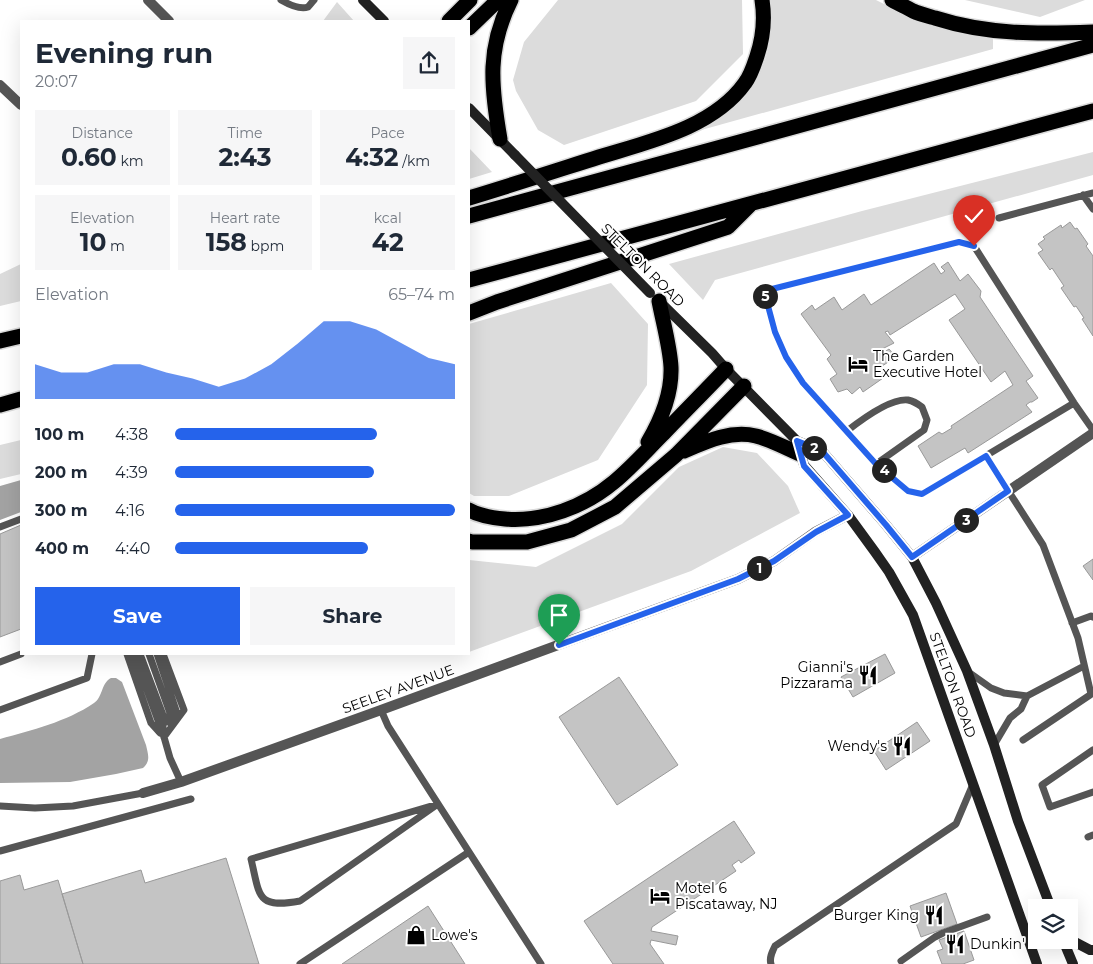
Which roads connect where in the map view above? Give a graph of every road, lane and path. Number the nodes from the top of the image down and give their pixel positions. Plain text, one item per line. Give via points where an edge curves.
1 (148, 0) edge
2 (281, 0) edge
3 (314, 0) edge
4 (363, 0) edge
5 (470, 0) edge
6 (498, 0) edge
7 (511, 0) edge
8 (762, 0) edge
9 (892, 0) edge
10 (168, 20) edge
11 (383, 20) edge
12 (450, 20) edge
13 (470, 27) edge
14 (1093, 32) edge
15 (1093, 45) edge
16 (0, 84) edge
17 (20, 104) edge
18 (470, 109) edge
19 (1093, 111) edge
20 (500, 140) junction
21 (1093, 193) edge
22 (1083, 195) junction
23 (470, 198) edge
24 (752, 203) junction
25 (1093, 209) edge
26 (470, 216) edge
27 (1000, 218) dead end
28 (470, 280) edge
29 (654, 297) junction
30 (470, 313) edge
31 (20, 336) edge
32 (0, 341) edge
33 (726, 369) junction
34 (744, 386) junction
35 (20, 399) edge
36 (1074, 403) junction
37 (0, 405) edge
38 (0, 410) edge
39 (20, 411) edge
40 (847, 431) junction
41 (1093, 432) edge
42 (799, 448) junction
43 (676, 455) junction
44 (986, 456) junction
45 (639, 458) junction
46 (876, 464) junction
47 (1008, 491) junction
48 (470, 511) edge
49 (848, 515) junction
50 (20, 518) edge
51 (0, 526) edge
52 (470, 541) edge
53 (912, 557) junction
54 (1093, 617) edge
55 (1072, 623) junction
56 (20, 654) edge
57 (92, 655) edge
58 (127, 655) edge
59 (134, 655) edge
60 (140, 655) edge
61 (150, 655) edge
62 (157, 655) edge
63 (163, 655) edge
64 (0, 662) edge
65 (1084, 666) junction
66 (967, 671) junction
67 (1092, 693) edge
68 (1027, 696) junction
69 (0, 710) edge
70 (381, 710) junction
71 (164, 737) junction
72 (1023, 740) dead end
73 (994, 745) junction
74 (1093, 750) edge
75 (181, 782) junction
76 (973, 784) junction
77 (1093, 792) edge
78 (143, 793) joint
79 (191, 799) dead end
80 (438, 804) junction
81 (0, 806) edge
82 (0, 851) edge
83 (469, 852) junction
84 (1048, 899) edge
85 (987, 917) dead end
86 (1078, 943) edge
87 (1067, 949) edge
88 (1093, 950) edge
89 (901, 961) dead end
90 (300, 964) edge
91 (541, 964) edge
92 (771, 964) edge
93 (1037, 964) edge
94 (1073, 964) edge

1 - 10 street
2 - 3 lane via 305,8
4 - 11 main road
5 - 12 highway
6 - 13 highway
7 - 20 highway via 495,46 493,67
8 - 23 highway via 763,29 754,66 745,83 714,112 664,137
9 - 14 highway via 914,11 983,30 1055,34
15 - 26 highway
16 - 17 street
18 - 20 main road, STELTON ROAD
19 - 24 highway
20 - 29 main road, STELTON ROAD, bridge
21 - 22 lane
22 - 25 lane
22 - 27 lane
24 - 28 highway
24 - 30 highway via 728,227
29 - 33 main road, STELTON ROAD
29 - 45 highway via 670,353 670,384 657,425
31 - 32 highway
33 - 34 main road, STELTON ROAD
33 - 45 highway
34 - 42 main road, STELTON ROAD
34 - 43 highway
35 - 37 highway
36 - 40 lane via 974,246 959,242 764,291 775,332 786,357 803,383
36 - 41 lane
36 - 44 lane
38 - 39 highway
40 - 46 lane
40 - 46 lane via 870,414 898,400 910,400 922,407 927,420 924,430
41 - 47 street
42 - 43 highway via 742,435 715,438
42 - 49 main road, STELTON ROAD via 804,466
42 - 53 main road, STELTON ROAD via 822,451
43 - 52 highway via 615,507 571,530 527,542
44 - 46 lane via 922,494 908,491
44 - 47 lane
45 - 48 highway via 594,496 542,517 493,518
47 - 53 street
47 - 55 lane via 1043,545
49 - 70 street, SEELEY AVENUE via 774,561 738,579
49 - 76 main road, STELTON ROAD via 889,572 913,615
50 - 51 lane
53 - 66 main road, STELTON ROAD
54 - 55 lane
55 - 65 lane
56 - 64 lane
57 - 69 lane via 87,678
58 - 71 lane via 151,723
59 - 71 lane
60 - 71 lane via 163,714
61 - 71 lane via 170,713
62 - 71 lane via 176,710
63 - 71 lane via 184,710
65 - 67 lane
65 - 68 lane
66 - 68 lane via 991,688
66 - 73 main road, STELTON ROAD
67 - 72 lane
68 - 73 lane
70 - 75 street, SEELEY AVENUE
70 - 80 lane
71 - 75 lane
73 - 84 main road, STELTON ROAD via 1018,822
74 - 77 lane via 1042,785 1050,808
75 - 78 street, SEELEY AVENUE
76 - 92 lane via 956,824 775,946
76 - 93 main road, STELTON ROAD
78 - 81 lane via 74,806
79 - 82 lane
80 - 80 lane via 251,859 260,894 270,903 300,901
80 - 83 lane
83 - 90 lane
83 - 91 lane
85 - 89 lane via 935,937
86 - 88 main road
87 - 94 main road

